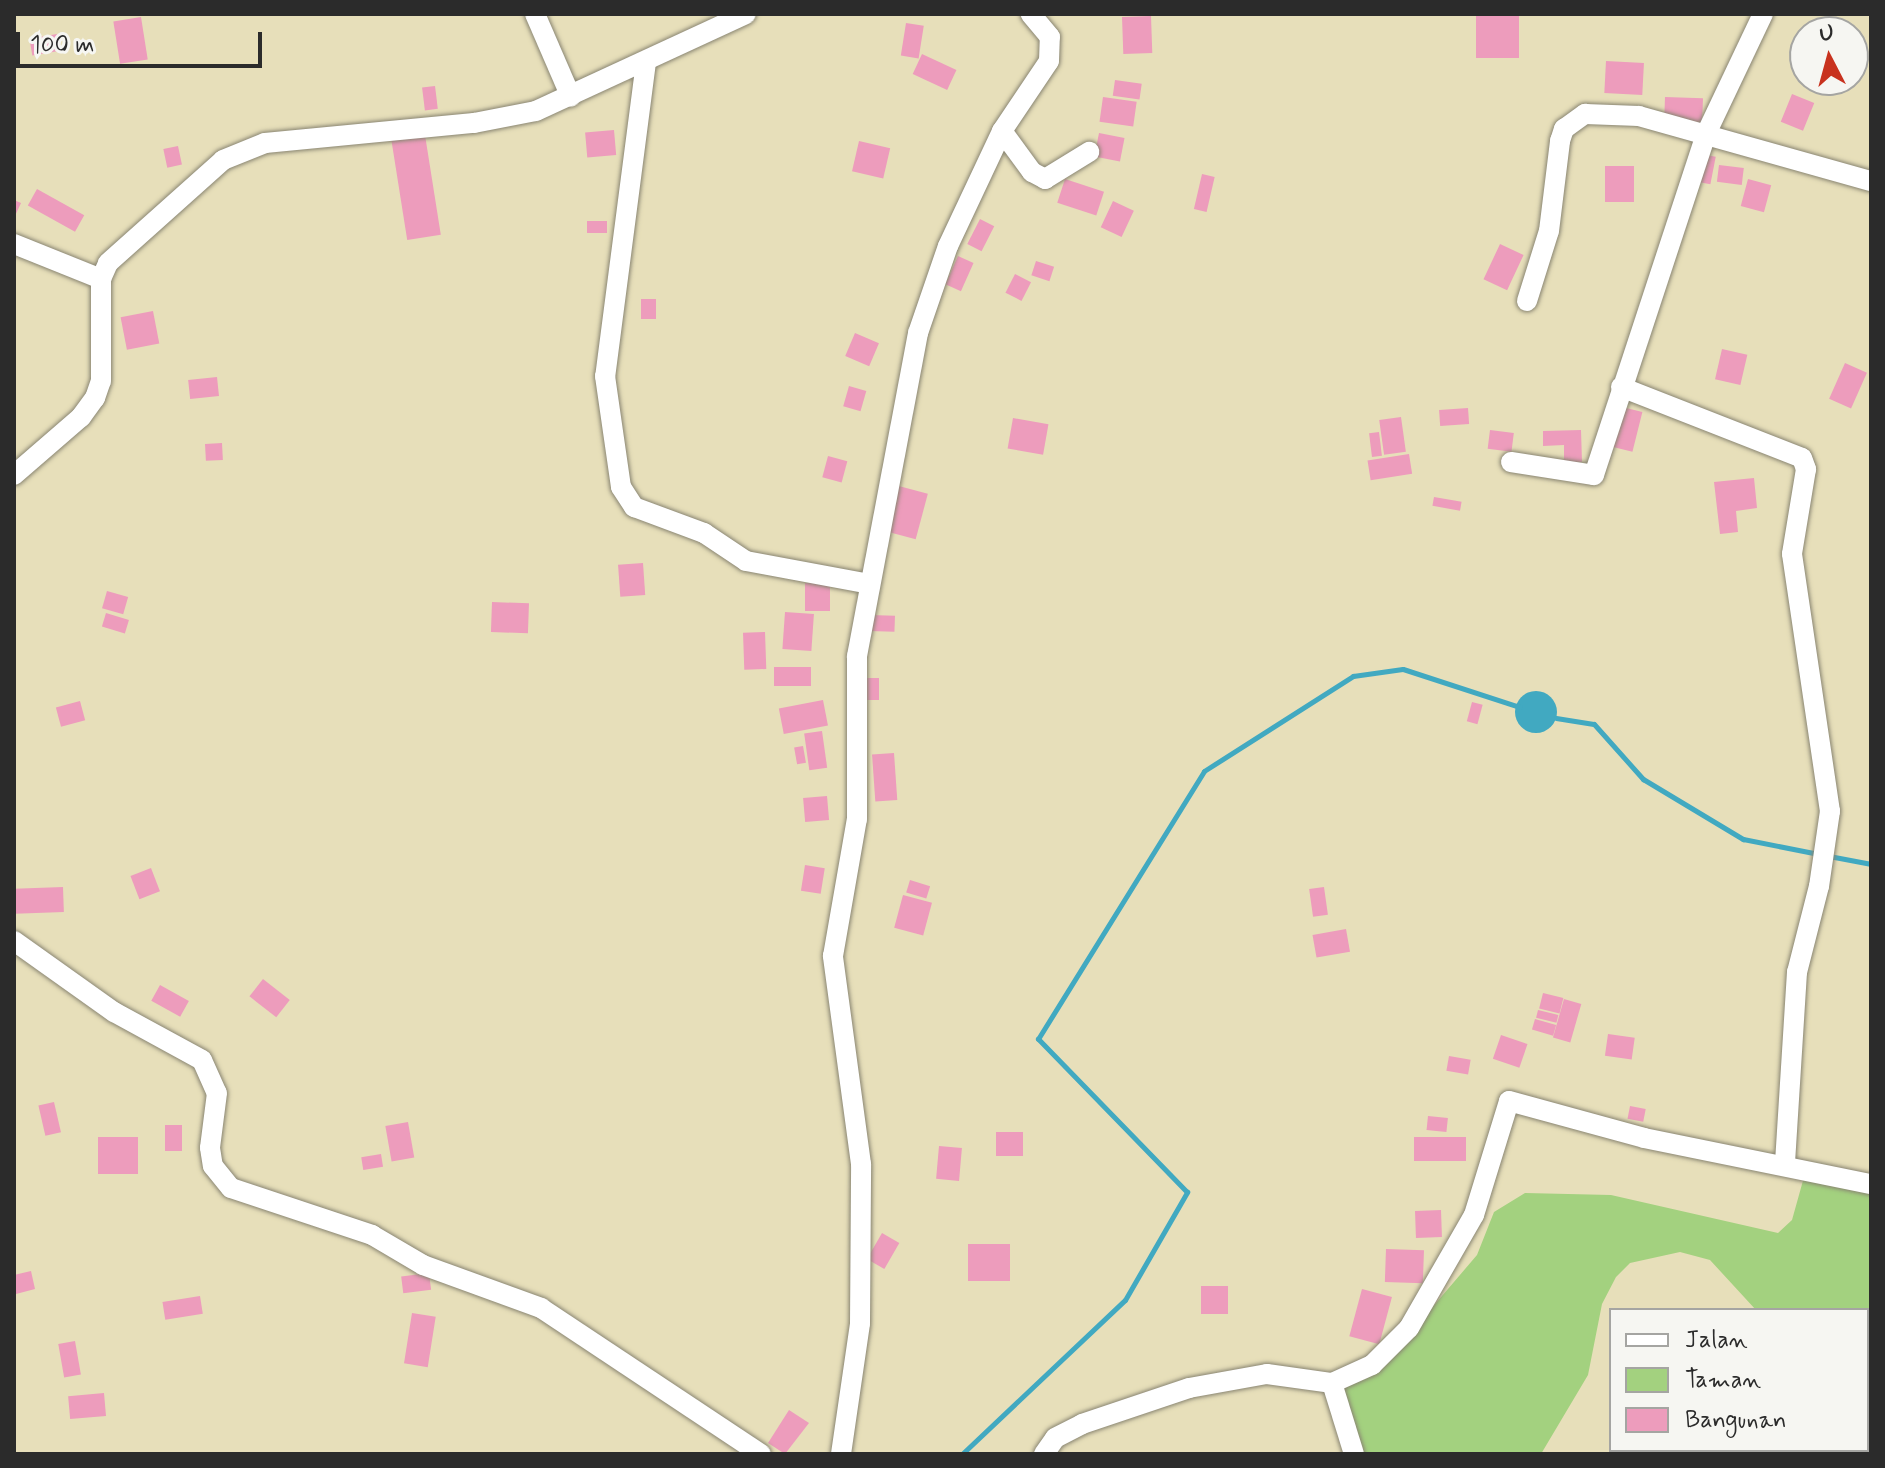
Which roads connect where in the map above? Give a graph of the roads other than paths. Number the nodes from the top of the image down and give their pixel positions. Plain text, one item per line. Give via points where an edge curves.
1 (535, 14) edge
2 (746, 14) edge
3 (1031, 14) edge
4 (1763, 14) edge
5 (726, 19) edge
6 (646, 62) junction
7 (571, 97) junction
8 (1002, 131) junction
9 (1706, 134) junction
10 (1089, 152) dead end
11 (1871, 181) edge
12 (14, 244) edge
13 (101, 279) junction
14 (1527, 301) dead end
15 (1621, 387) junction
16 (1511, 462) dead end
17 (14, 475) edge
18 (870, 584) junction
19 (14, 941) edge
20 (1785, 1163) junction
21 (1871, 1184) edge
22 (1332, 1383) junction
23 (761, 1454) edge
24 (841, 1454) edge
25 (1044, 1454) edge
26 (1354, 1454) edge

1 - 7 street
2 - 5 street
3 - 8 street via 1045,27 1052,49
4 - 9 street
5 - 6 street
6 - 7 street
6 - 18 street via 605,376 621,487 634,507 704,533 746,561
7 - 13 street via 504,119 245,149 179,195 108,263
8 - 10 street via 1032,172 1045,179
8 - 18 street via 948,246 918,333
9 - 11 street
9 - 14 street via 1608,111 1585,114 1564,129 1549,231
9 - 15 street
12 - 13 street
13 - 17 street via 101,381 95,398 81,417
15 - 16 street via 1594,475
15 - 20 street via 1802,458 1806,469 1792,554 1829,835 1797,972
18 - 24 street via 857,656 857,819 833,956 861,1164 860,1323
19 - 23 street via 114,1012 202,1060 217,1093 213,1166 231,1188 372,1235 423,1265 541,1308
20 - 21 street
20 - 22 street via 1644,1138 1509,1101 1474,1215 1409,1328 1360,1373
22 - 25 street via 1267,1374 1189,1388 1082,1424 1055,1438
22 - 26 street

